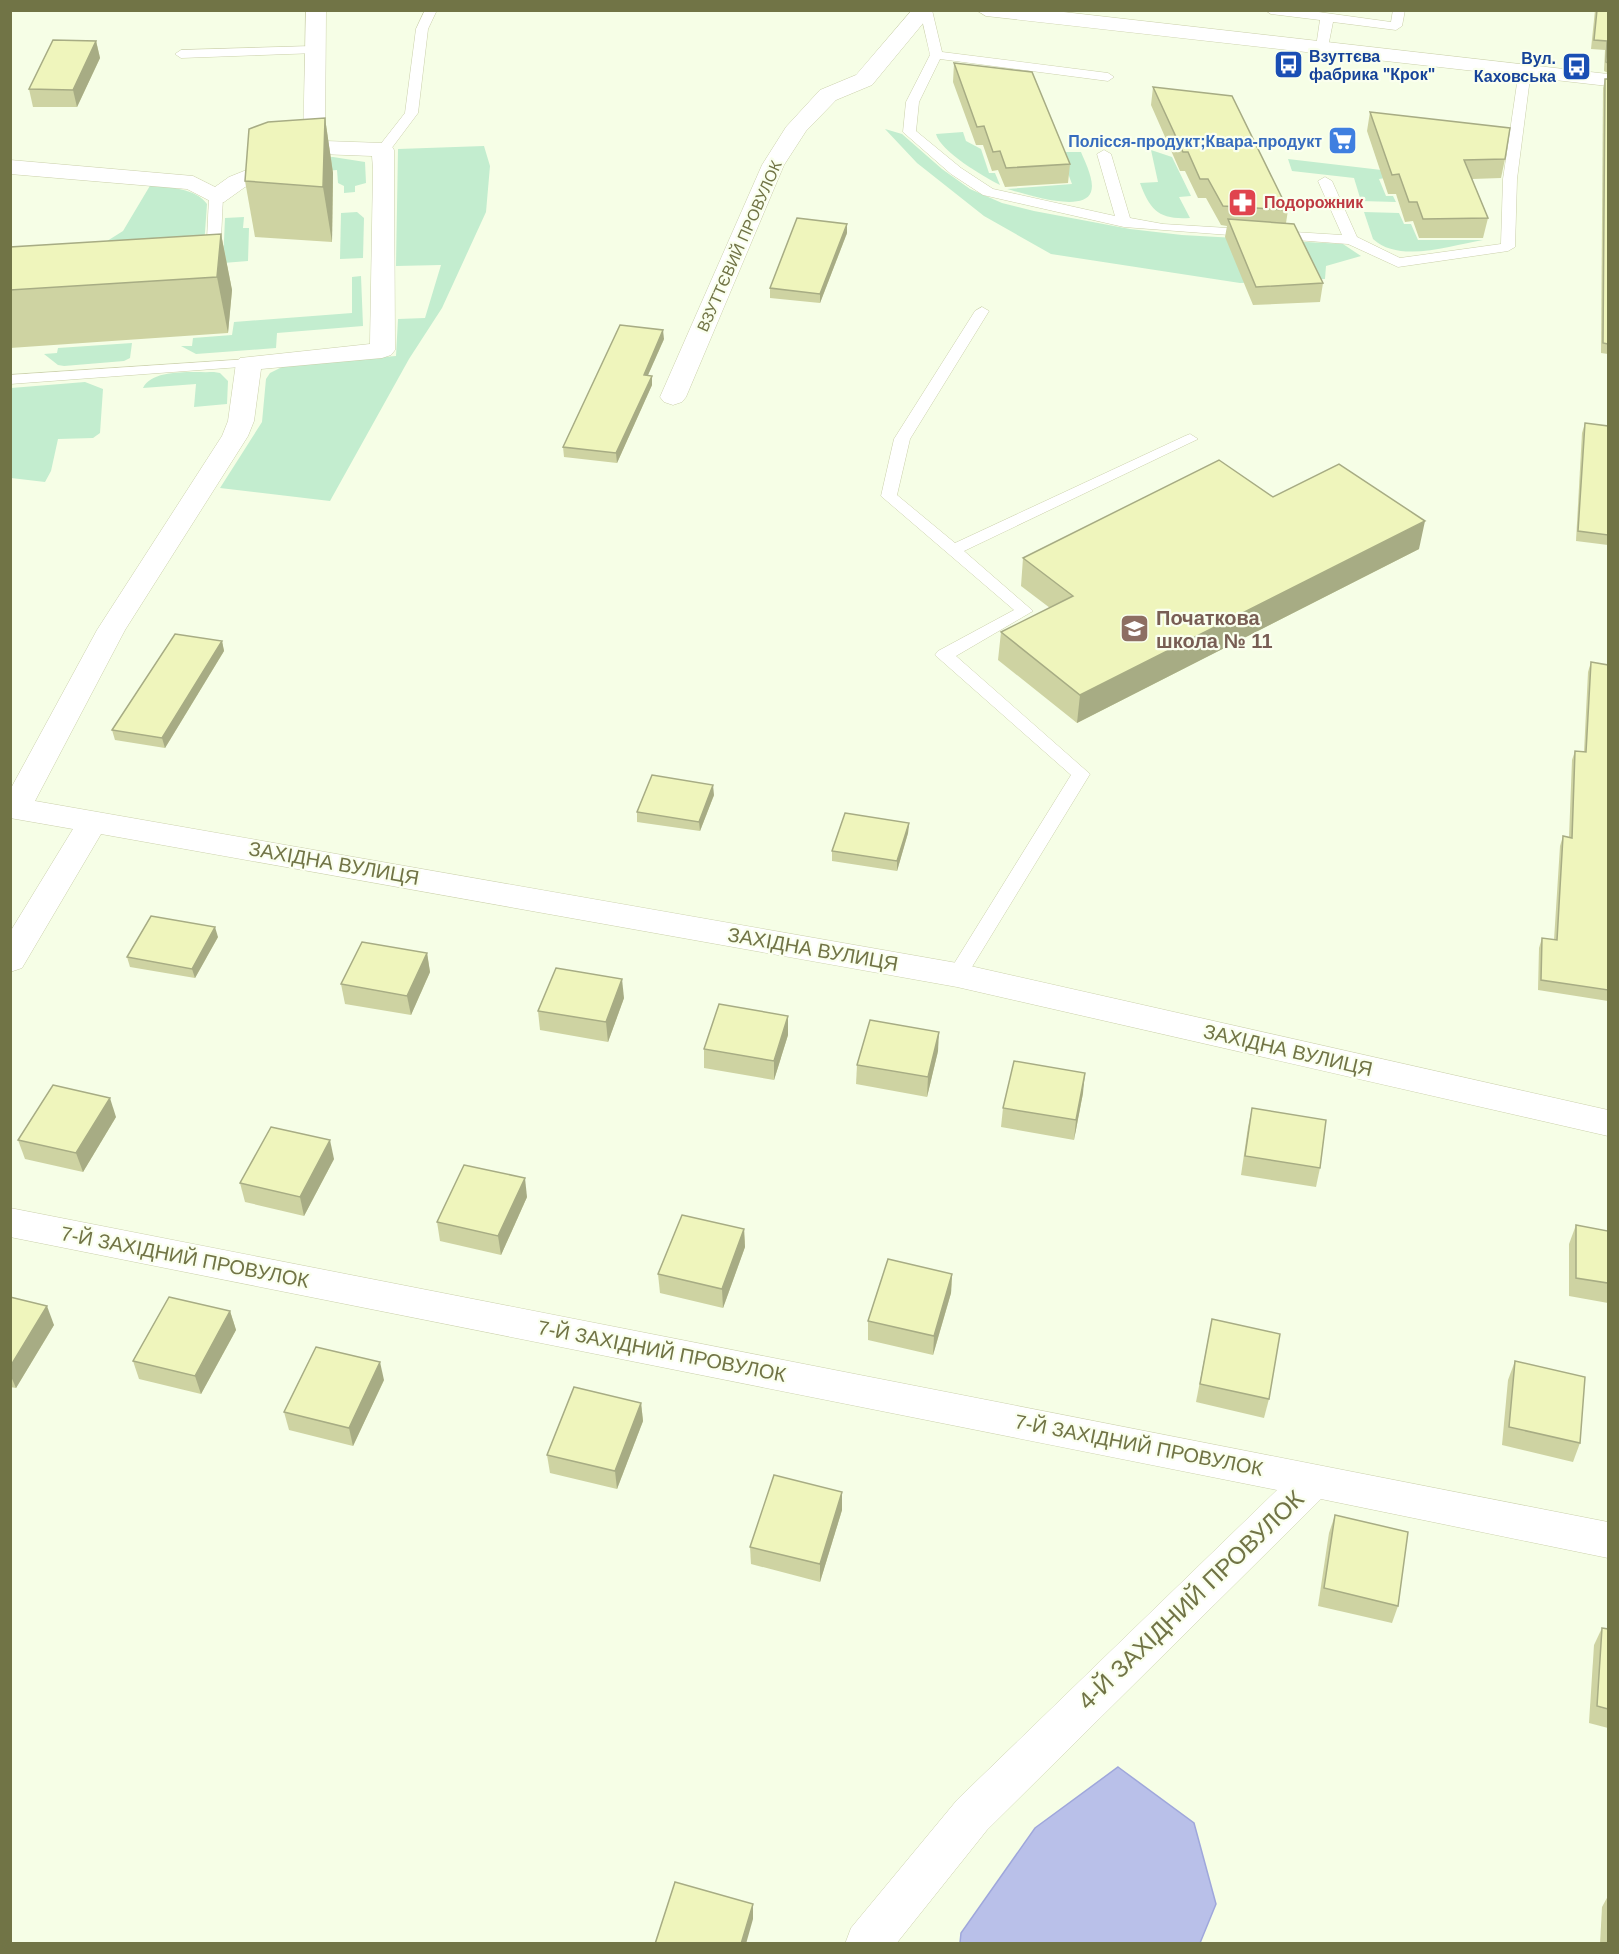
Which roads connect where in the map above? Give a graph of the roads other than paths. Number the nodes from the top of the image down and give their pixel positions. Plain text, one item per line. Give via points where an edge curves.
1 (316, 10) edge
2 (431, 10) edge
3 (925, 10) edge
4 (987, 10) edge
5 (1271, 10) edge
6 (1399, 10) edge
7 (1327, 18) junction
8 (1322, 47) junction
9 (313, 50) junction
10 (181, 54) dead end
11 (936, 55) junction
12 (1525, 70) junction
13 (1108, 77) dead end
14 (1608, 80) edge
15 (314, 147) junction
16 (382, 150) junction
17 (1104, 154) dead end
18 (10, 167) edge
19 (1325, 181) dead end
20 (216, 197) junction
21 (1124, 223) junction
22 (1351, 240) junction
23 (211, 270) edge
24 (982, 311) dead end
25 (249, 363) junction
26 (10, 380) edge
27 (673, 397) dead end
28 (1190, 440) dead end
29 (953, 550) junction
30 (13, 808) edge
31 (94, 820) junction
32 (10, 960) edge
33 (957, 975) junction
34 (1608, 1123) edge
35 (10, 1222) edge
36 (1314, 1480) junction
37 (1608, 1540) edge
38 (867, 1944) edge

1 - 9 street
2 - 16 lane via 422,28 411,113
3 - 11 lane
3 - 27 street, ВЗУТТЄВИЙ ПРОВУЛОК via 864,80 828,95 797,127 773,165
4 - 8 street
5 - 7 lane
6 - 7 lane via 1396,26
7 - 8 lane
8 - 12 street
9 - 10 lane
9 - 15 street
11 - 13 lane
11 - 21 lane via 924,74 907,120 910,132 931,151 988,192
12 - 14 street
12 - 22 lane via 1509,165 1508,247 1398,263
15 - 16 street
15 - 20 street via 302,156 237,182
16 - 25 street via 381,350
17 - 21 lane
18 - 20 street via 193,183
19 - 22 lane
20 - 23 lane
21 - 22 lane
24 - 29 lane via 902,439 889,496
25 - 26 lane
25 - 30 street via 241,421 235,436 111,630
28 - 29 lane
29 - 33 lane via 1025,611 944,656 1081,774
30 - 31 street, ЗАХІДНА ВУЛИЦЯ
31 - 32 street
31 - 33 street, ЗАХІДНА ВУЛИЦЯ
33 - 34 street, ЗАХІДНА ВУЛИЦЯ
35 - 36 street, 7-Й ЗАХІДНИЙ ПРОВУЛОК
36 - 37 street, 4-Й ЗАХІДНИЙ ПРОВУЛОК
36 - 38 street, 4-Й ЗАХІДНИЙ ПРОВУЛОК via 972,1815

